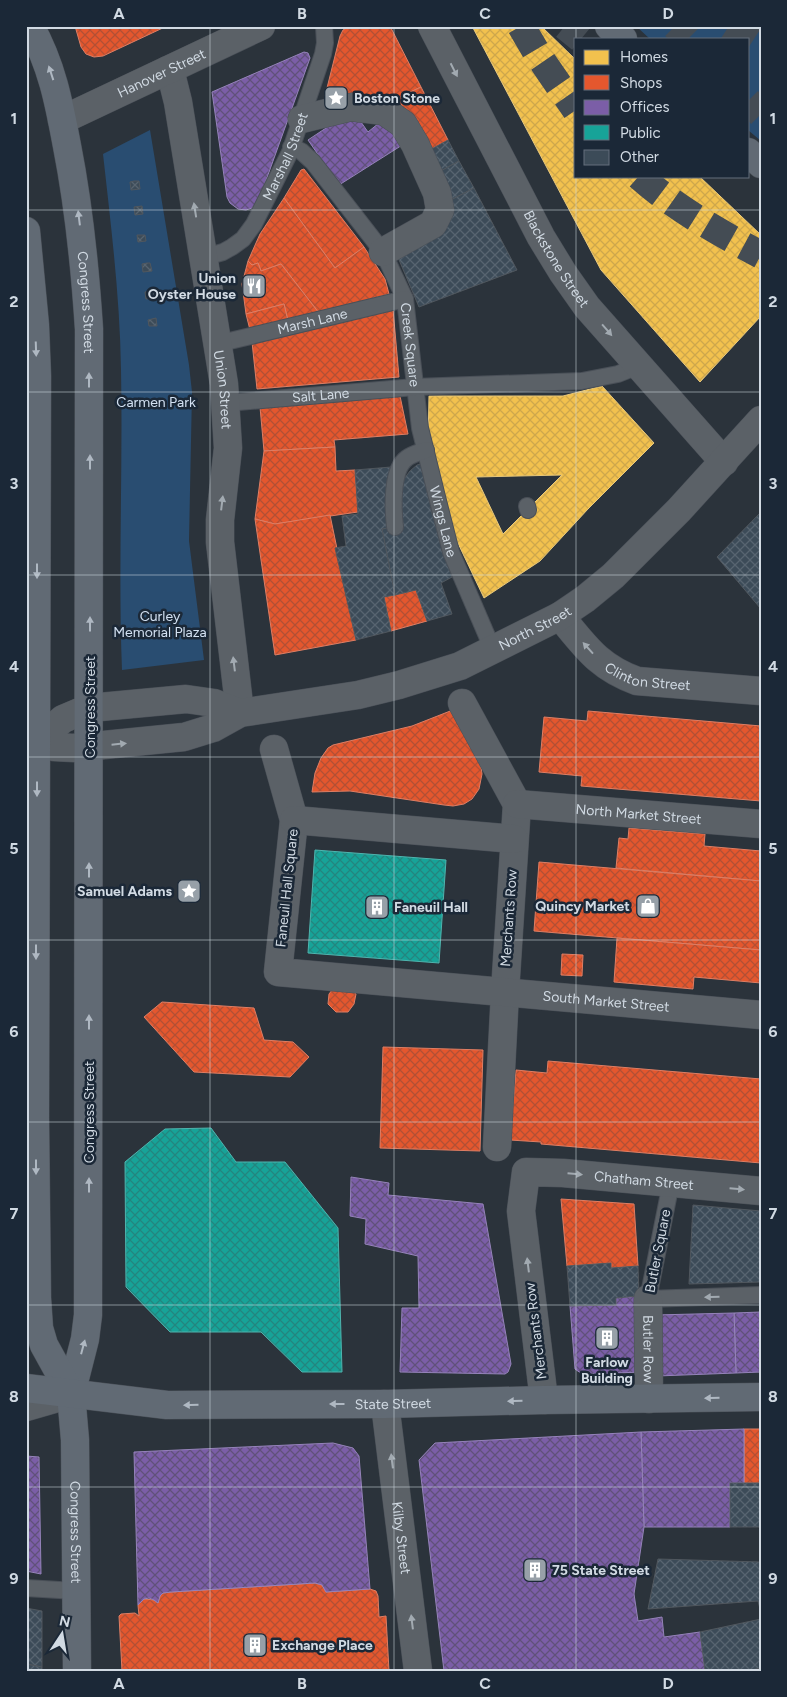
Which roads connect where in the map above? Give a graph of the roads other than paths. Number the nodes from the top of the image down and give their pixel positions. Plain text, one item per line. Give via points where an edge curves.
1 (30, 26) edge
2 (261, 26) edge
3 (324, 26) edge
4 (432, 26) edge
5 (609, 26) edge
6 (621, 38) edge
7 (168, 70) junction
8 (302, 119) junction
9 (62, 120) junction
10 (291, 147) junction
11 (750, 154) edge
12 (761, 164) edge
13 (26, 231) edge
14 (383, 252) junction
15 (202, 258) junction
16 (405, 298) junction
17 (218, 344) junction
18 (638, 366) junction
19 (416, 387) junction
20 (226, 403) junction
21 (761, 420) edge
22 (426, 450) junction
23 (724, 462) junction
24 (395, 527) dead end
25 (560, 616) junction
26 (493, 650) junction
27 (761, 691) edge
28 (462, 703) dead end
29 (89, 708) junction
30 (240, 713) junction
31 (30, 742) edge
32 (89, 747) junction
33 (274, 749) dead end
34 (517, 804) junction
35 (294, 820) junction
36 (761, 824) edge
37 (514, 839) junction
38 (452, 988) joint
39 (505, 992) junction
40 (761, 1015) edge
41 (497, 1147) dead end
42 (526, 1172) joint
43 (671, 1183) junction
44 (761, 1191) edge
45 (761, 1295) edge
46 (648, 1299) junction
47 (26, 1388) edge
48 (71, 1394) junction
49 (761, 1397) edge
50 (649, 1398) junction
51 (544, 1400) junction
52 (385, 1404) junction
53 (26, 1407) edge
54 (26, 1588) edge
55 (76, 1591) junction
56 (77, 1671) edge
57 (418, 1671) edge

9 -> 1 main road, Congress Street via 50,68
2 - 7 street, Hanover Street
3 - 8 lane, Marshall Street via 323,54
4 -> 18 street, Blackstone Street via 541,238 587,307
5 - 6 main road
7 - 9 street, Hanover Street
15 -> 7 street, Union Street via 178,102
8 - 10 lane, Marshall Street
8 - 14 street via 351,106 384,111 403,124 437,193 440,210 433,224
29 -> 9 main road, Congress Street via 89,329 79,213
10 - 14 lane, Creek Square via 313,162
10 - 15 lane, Marshall Street via 247,234 224,252
11 - 12 main road
13 -> 31 main road, Congress Street via 37,376
14 - 16 lane, Creek Square
15 - 17 street, Union Street
16 - 17 lane, Marsh Lane
16 - 19 lane, Creek Square
17 - 20 street, Union Street
18 - 19 lane, Creek Square via 618,374 582,381
18 - 23 street, Blackstone Street
19 - 20 lane, Salt Lane
19 - 22 lane, Wings Lane
30 -> 20 street, Union Street via 220,542 228,448
21 - 23 street, North Street
22 - 24 lane via 406,458 397,469 393,508
22 - 26 lane, Wings Lane via 452,552
23 - 25 street, North Street via 613,576
25 - 26 street, North Street
27 -> 25 street, Clinton Street via 636,681 606,667
26 - 30 street, North Street via 460,666 399,685 340,698
28 - 34 street
29 - 30 street via 186,699 214,702
29 - 31 street via 63,719
29 - 32 main road, Congress Street
32 -> 30 street, North Street via 184,737 213,728
31 - 32 street, North Street via 54,747
31 -> 48 main road, Congress Street via 39,1328 44,1345
48 -> 32 main road, Congress Street via 88,1315
33 - 35 street
34 - 36 street, North Market Street
34 - 37 street, Merchants Row
35 - 37 street, Faneuil Hall Square
35 - 38 street, Faneuil Hall Square via 278,972
37 - 39 street, Merchants Row
38 - 39 street, South Market Street
39 - 40 street, South Market Street
39 - 41 street, Merchants Row
42 -> 43 street, Chatham Street
51 -> 42 street, Merchants Row via 521,1211
43 -> 44 street, Chatham Street
43 - 46 lane, Butler Square
45 -> 46 lane, Butler Square
46 - 50 street, Butler Row
47 - 48 main road, State Street
52 -> 48 main road, State Street via 168,1405
48 - 53 street
48 - 55 main road, Congress Street via 75,1440
49 -> 50 main road, State Street
50 - 51 main road, State Street
51 -> 52 main road, State Street
57 -> 52 street, Kilby Street
54 - 55 lane
55 - 56 main road, Congress Street

